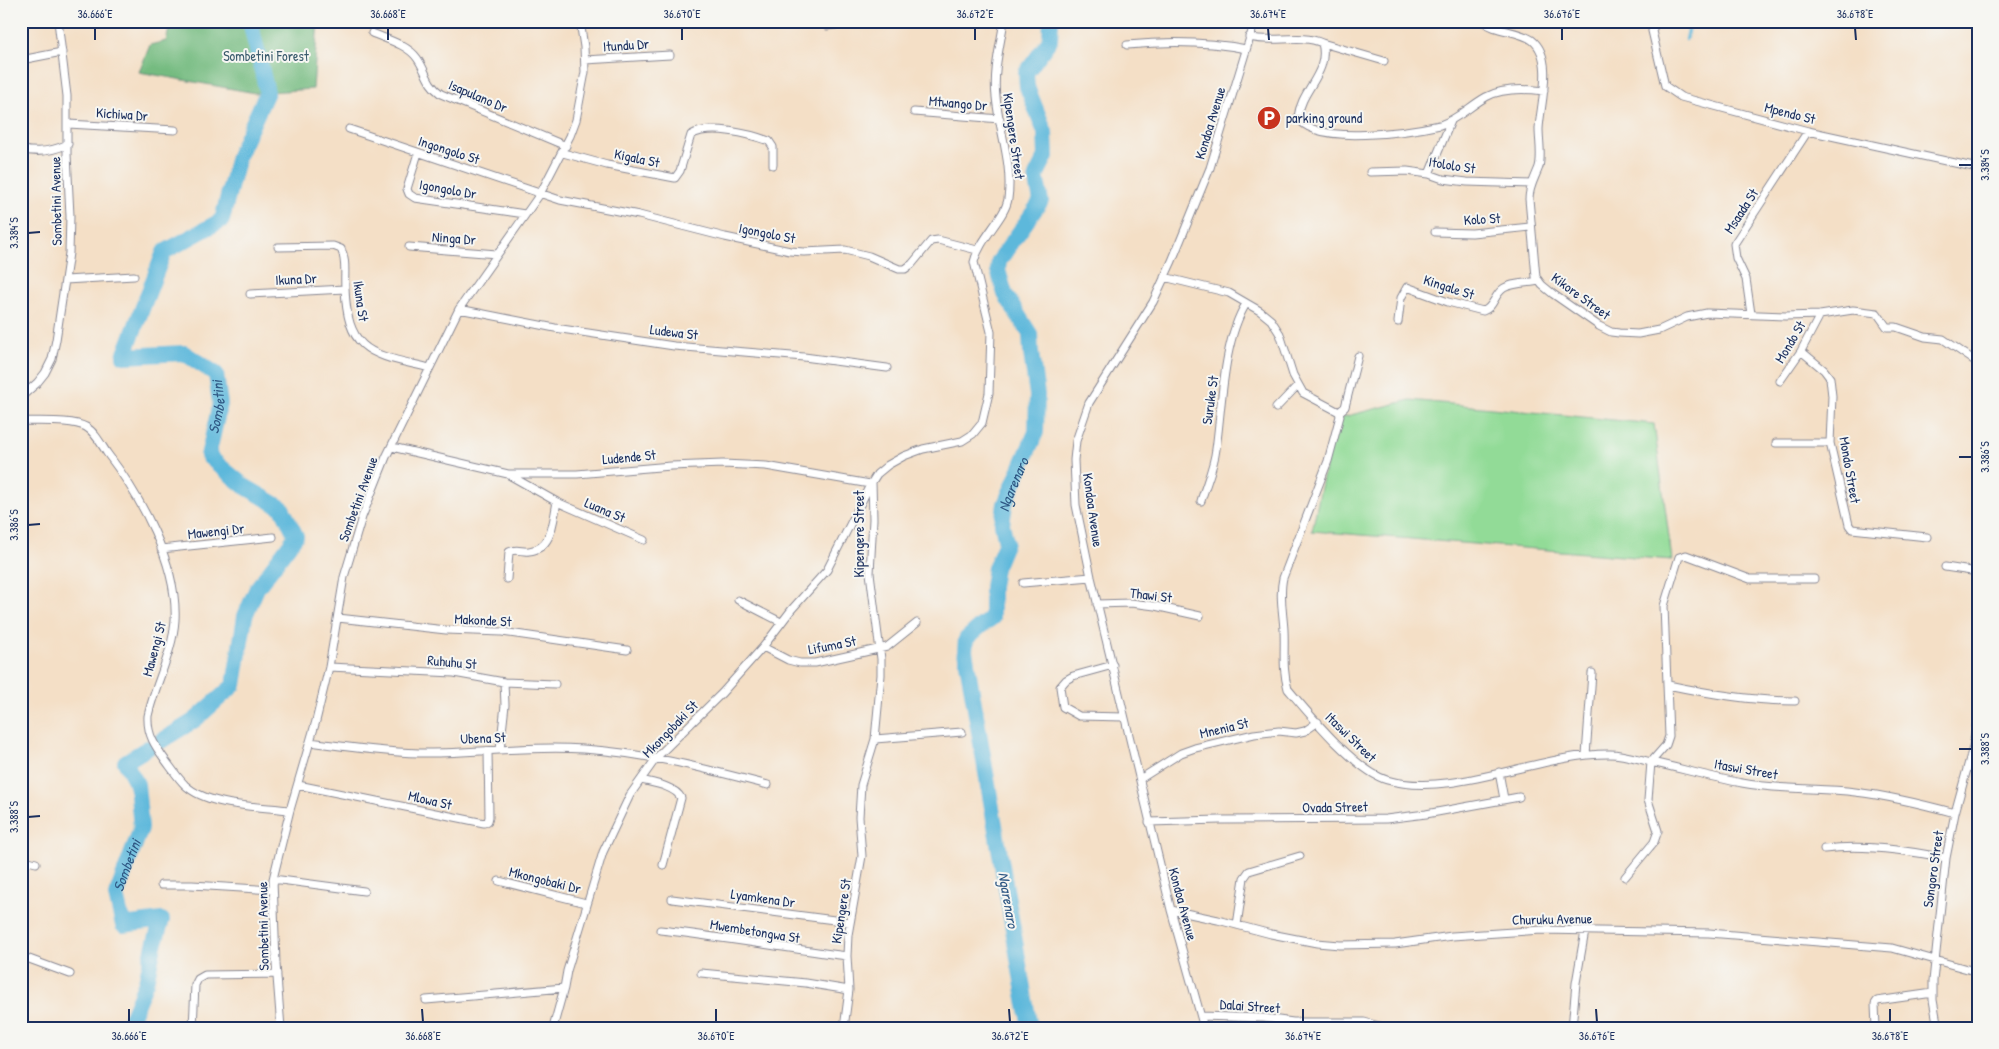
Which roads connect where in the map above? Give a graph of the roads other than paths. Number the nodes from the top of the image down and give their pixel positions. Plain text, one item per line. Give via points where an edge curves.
1 (58, 21) edge
2 (580, 21) edge
3 (865, 21) edge
4 (1004, 21) edge
5 (1255, 21) edge
6 (1482, 21) edge
7 (1656, 21) edge
8 (827, 26) dead end
9 (372, 33) dead end
10 (1249, 37) junction
11 (1322, 43) junction
12 (1127, 45) dead end
13 (1246, 48) junction
14 (62, 52) junction
15 (670, 55) dead end
16 (21, 60) edge
17 (585, 60) junction
18 (1384, 61) dead end
19 (1544, 91) junction
20 (914, 112) dead end
21 (1000, 119) junction
22 (1451, 121) junction
23 (68, 124) junction
24 (349, 129) dead end
25 (175, 130) dead end
26 (1808, 131) junction
27 (68, 144) junction
28 (21, 149) edge
29 (564, 149) junction
30 (418, 153) junction
31 (773, 165) dead end
32 (1978, 168) edge
33 (1370, 172) dead end
34 (1429, 174) junction
35 (1531, 184) junction
36 (540, 194) junction
37 (525, 214) junction
38 (1530, 227) junction
39 (1435, 232) dead end
40 (409, 247) dead end
41 (278, 248) dead end
42 (977, 250) junction
43 (497, 254) junction
44 (134, 276) dead end
45 (1164, 277) junction
46 (65, 280) junction
47 (1539, 281) junction
48 (345, 289) junction
49 (250, 294) dead end
50 (1246, 304) junction
51 (459, 309) junction
52 (1751, 314) junction
53 (1820, 315) junction
54 (1398, 322) dead end
55 (1801, 351) junction
56 (1358, 356) dead end
57 (1978, 363) edge
58 (430, 368) junction
59 (887, 368) dead end
60 (1780, 381) dead end
61 (1298, 386) junction
62 (21, 397) edge
63 (1276, 408) dead end
64 (1338, 412) junction
65 (21, 421) edge
66 (1830, 442) junction
67 (1776, 443) dead end
68 (392, 447) junction
69 (508, 474) junction
70 (871, 483) junction
71 (1201, 501) dead end
72 (557, 502) junction
73 (273, 537) dead end
74 (1927, 537) dead end
75 (644, 540) dead end
76 (161, 549) junction
77 (1945, 567) dead end
78 (1978, 572) edge
79 (1091, 577) junction
80 (507, 579) dead end
81 (1814, 579) dead end
82 (1023, 583) dead end
83 (738, 600) dead end
84 (1097, 604) junction
85 (1200, 616) dead end
86 (338, 618) junction
87 (781, 622) junction
88 (917, 623) dead end
89 (763, 647) junction
90 (879, 648) junction
91 (627, 650) dead end
92 (1113, 665) junction
93 (329, 667) junction
94 (1592, 673) dead end
95 (504, 682) junction
96 (556, 684) dead end
97 (1668, 686) junction
98 (1795, 701) dead end
99 (1978, 715) edge
100 (1124, 716) junction
101 (1318, 722) junction
102 (962, 732) dead end
103 (874, 739) junction
104 (310, 742) junction
105 (500, 750) junction
106 (488, 751) junction
107 (1586, 755) junction
108 (657, 757) junction
109 (1651, 762) junction
110 (1499, 772) junction
111 (1140, 779) junction
112 (641, 780) junction
113 (298, 785) junction
114 (768, 785) dead end
115 (1519, 797) dead end
116 (859, 799) joint
117 (1504, 799) junction
118 (290, 810) junction
119 (1955, 813) junction
120 (1150, 822) junction
121 (1824, 848) dead end
122 (1300, 856) dead end
123 (1946, 858) junction
124 (21, 859) edge
125 (36, 863) dead end
126 (663, 865) dead end
127 (1625, 877) dead end
128 (273, 879) junction
129 (499, 881) dead end
130 (161, 885) dead end
131 (273, 890) junction
132 (364, 891) dead end
133 (672, 899) dead end
134 (586, 903) junction
135 (1171, 910) junction
136 (850, 922) junction
137 (1237, 925) junction
138 (660, 930) dead end
139 (1585, 931) junction
140 (21, 956) edge
141 (847, 956) junction
142 (1936, 960) junction
143 (1978, 972) edge
144 (701, 973) dead end
145 (70, 974) dead end
146 (277, 974) junction
147 (564, 988) junction
148 (849, 990) junction
149 (1933, 993) junction
150 (426, 1000) dead end
151 (1201, 1016) junction
152 (193, 1028) edge
153 (281, 1028) edge
154 (553, 1028) edge
155 (844, 1028) edge
156 (1204, 1028) edge
157 (1387, 1028) edge
158 (1572, 1028) edge
159 (1876, 1028) edge
160 (1938, 1028) edge

1 - 14 street, Sombetini Avenue
2 - 17 street, Sombetini Avenue
3 - 8 street
4 - 21 street, Kipengere Street via 995,82
5 - 10 street, Kondoa Avenue
6 - 19 street, Kikore Street via 1535,44 1543,59
7 - 26 street, Mpendo St via 1652,31 1665,86 1669,90 1688,100
9 - 29 street, Isapulano Dr via 414,54 430,86 441,94
10 - 11 street via 1261,40 1308,39
10 - 13 street, Kondoa Avenue
11 - 18 street
11 - 22 street via 1323,65 1299,113 1300,120 1307,126 1328,133 1362,135 1426,128
12 - 13 street via 1178,42
13 - 45 street, Kondoa Avenue via 1210,168
14 - 16 street
14 - 23 street, Sombetini Avenue
15 - 17 street, Itundu Dr
17 - 29 street, Sombetini Avenue via 578,112
19 - 22 street via 1492,94
19 - 35 street, Kikore Street via 1539,164
20 - 21 street, Mtwango Dr
21 - 42 street, Kipengere Street via 1008,162 1008,201
22 - 34 street
23 - 25 street, Kichiwa Dr
23 - 27 street, Sombetini Avenue
24 - 30 street, Ingongolo St
26 - 32 street, Mpendo St
26 - 52 street, Msaada St via 1734,244 1736,258 1746,279
27 - 28 street via 44,152
27 - 46 street, Sombetini Avenue via 70,231
29 - 31 street, Kigala St via 607,165 675,178 691,135 698,131 711,131 769,140
29 - 36 street, Sombetini Avenue
30 - 36 street, Ingongolo St
30 - 37 street, Igongolo Dr via 407,189 415,198
33 - 34 street, Itololo St
34 - 35 street, Itololo St via 1467,182
35 - 38 street, Kikore Street
36 - 37 street, Sombetini Avenue
36 - 42 street, Igongolo St via 790,251 835,249 856,252 900,269 912,264 931,241
37 - 43 street, Sombetini Avenue
38 - 39 street, Kolo St via 1472,233
38 - 47 street, Kikore Street
40 - 43 street, Ninga Dr
41 - 48 street, Ikuna St via 333,246 342,249
42 - 70 street, Kipengere Street via 975,271 991,332 989,394 982,422 973,434 962,441 923,449 896,461 877,474
43 - 51 street, Sombetini Avenue
44 - 46 street
45 - 50 street via 1229,293
45 - 79 street, Kondoa Avenue via 1143,319 1089,403 1076,441 1076,505
46 - 62 street, Sombetini Avenue via 52,359 37,383
47 - 52 street, Kikore Street via 1567,304 1611,332 1652,332 1687,317 1707,313
47 - 54 street, Kingale St via 1504,288 1483,311 1407,287
48 - 49 street, Ikuna Dr
48 - 58 street, Ikuna St via 350,326 360,343 376,353
50 - 61 street via 1271,320 1280,334
50 - 71 street, Suruke St via 1235,325 1214,460
51 - 58 street, Sombetini Avenue
51 - 59 street, Ludewa St via 674,346
52 - 53 street, Kikore Street
53 - 55 street, Mondo St
53 - 57 street, Kikore Street via 1853,310 1877,312 1886,326 1943,339
55 - 60 street, Mondo St
55 - 66 street, Mondo Street via 1830,378
56 - 64 street via 1345,407
58 - 68 street, Sombetini Avenue
61 - 63 street
61 - 64 street via 1303,393
64 - 101 street, Itaswi Street via 1340,416 1328,461 1281,589 1284,675 1288,689
65 - 76 street, Mawengi St via 76,424 90,430 132,488
66 - 67 street
66 - 74 street, Mondo Street via 1846,518 1852,529
68 - 69 street, Ludende St
68 - 86 street, Sombetini Avenue via 362,517 344,577
69 - 70 street, Ludende St via 577,474 723,464 766,466
69 - 72 street, Luana St
70 - 87 street, Mkongobaki St via 827,570
70 - 90 street, Kipengere Street via 870,573
72 - 75 street, Luana St
72 - 80 street via 550,534 543,546 531,551 510,552
73 - 76 street, Mawengi Dr
76 - 118 street, Mawengi St via 171,583 175,619 148,716 151,738 185,785 196,793 218,801
77 - 78 street
79 - 82 street
79 - 84 street, Kondoa Avenue
81 - 97 street via 1750,579 1682,555 1679,557 1664,606
83 - 87 street
84 - 85 street, Thawi St via 1131,603
84 - 92 street, Kondoa Avenue
86 - 91 street, Makonde St via 446,630 502,632
86 - 93 street, Sombetini Avenue
87 - 89 street, Mkongobaki St
88 - 90 street, Lifuma St via 892,644
89 - 90 street, Lifuma St via 775,655 800,663 815,663
89 - 108 street, Mkongobaki St via 709,707
90 - 103 street, Kipengere Street via 881,675
92 - 100 street, Kondoa Avenue
92 - 100 street via 1066,680 1060,687 1063,707 1079,716
93 - 95 street, Ruhuhu St via 454,673
93 - 104 street, Sombetini Avenue
94 - 107 street
95 - 96 street, Ruhuhu St
95 - 105 street via 506,705
97 - 98 street via 1766,701
97 - 109 street via 1669,736 1666,745
99 - 119 street, Songoro Street
100 - 111 street, Kondoa Avenue
101 - 110 street, Itaswi Street via 1354,761 1386,780 1425,785
101 - 111 street, Mnenia St via 1296,733 1279,730 1195,748 1181,753
102 - 103 street
103 - 116 street, Kipengere Street
104 - 106 street, Ubena St via 420,753
104 - 113 street, Sombetini Avenue
105 - 106 street, Ubena St
105 - 108 street, Ubena St via 581,748
106 - 113 street, Mlowa St via 489,817 484,823
107 - 109 street, Itaswi Street via 1612,754
107 - 110 street, Itaswi Street
108 - 112 street, Mkongobaki St
108 - 114 street, Ubena St
109 - 119 street, Itaswi Street via 1743,783 1871,794
109 - 127 street via 1648,800 1658,831 1654,842
110 - 117 street
111 - 120 street, Kondoa Avenue
112 - 126 street via 673,790 681,798
112 - 134 street, Mkongobaki St via 630,795 603,852
113 - 118 street, Sombetini Avenue
115 - 117 street, Ovada Street
116 - 136 street, Kipengere St via 862,856
117 - 120 street, Ovada Street via 1386,818
118 - 128 street, Sombetini Avenue
119 - 123 street, Songoro Street
120 - 135 street, Kondoa Avenue
121 - 123 street via 1893,849
122 - 137 street via 1249,871 1244,878
123 - 142 street, Songoro Street
124 - 125 street
128 - 131 street, Sombetini Avenue
128 - 132 street
129 - 134 street, Mkongobaki Dr
130 - 131 street
131 - 146 street, Sombetini Avenue
133 - 136 street, Lyamkena Dr
134 - 147 street, Mkongobaki St
135 - 137 street, Churuku Avenue
135 - 151 street, Kondoa Avenue
136 - 141 street, Kipengere St
137 - 139 street, Churuku Avenue via 1294,939 1340,945 1395,944 1515,931
138 - 141 street, Mwembetongwa St
139 - 142 street, Churuku Avenue via 1709,933 1854,944 1892,948
139 - 158 street
140 - 145 street
141 - 148 street, Kipengere St
142 - 143 street, Churuku Avenue
142 - 149 street, Songoro Street
144 - 148 street
146 - 152 street via 205,975 198,979
146 - 153 street, Sombetini Avenue
147 - 150 street
147 - 154 street, Mkongobaki St
148 - 155 street, Kipengere St
149 - 159 street via 1877,1001 1874,1004
149 - 160 street, Songoro Street
151 - 156 street, Kondoa Avenue
151 - 157 street, Dalai Street via 1294,1022 1364,1022

